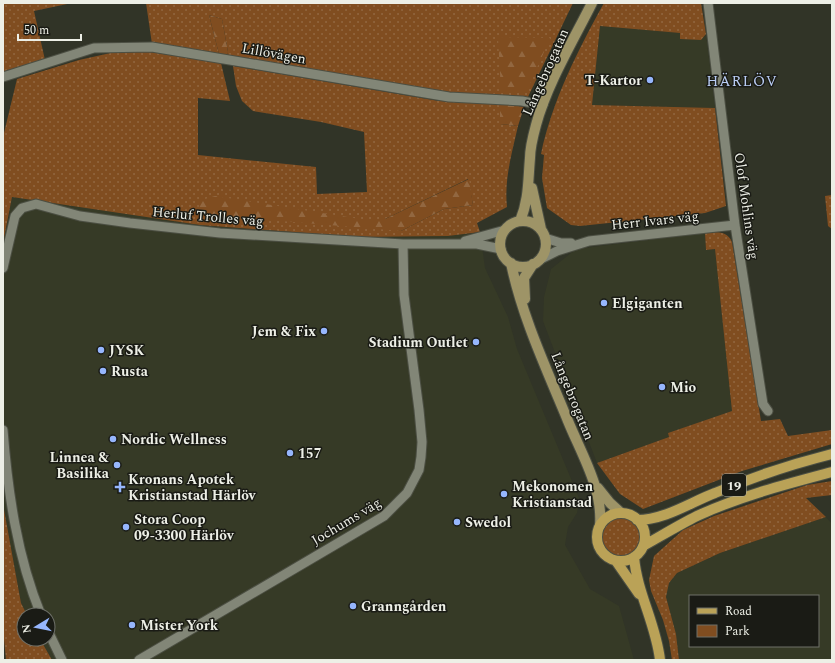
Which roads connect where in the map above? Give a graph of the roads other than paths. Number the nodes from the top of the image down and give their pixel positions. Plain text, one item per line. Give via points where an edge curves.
1 (592, 3) edge
2 (708, 3) edge
3 (3, 77) edge
4 (544, 105) junction
5 (530, 178) junction
6 (520, 221) junction
7 (735, 225) junction
8 (505, 230) junction
9 (543, 234) junction
10 (458, 243) junction
11 (579, 243) junction
12 (403, 244) junction
13 (501, 249) junction
14 (536, 262) junction
15 (511, 263) junction
16 (3, 268) edge
17 (529, 323) junction
18 (768, 411) dead end
19 (3, 430) edge
20 (832, 454) edge
21 (830, 473) edge
22 (593, 480) junction
23 (621, 513) junction
24 (637, 520) junction
25 (600, 525) junction
26 (643, 546) junction
27 (634, 557) junction
28 (616, 561) junction
29 (645, 604) junction
30 (38, 607) edge
31 (56, 647) edge
32 (62, 660) edge
33 (139, 660) edge
34 (660, 660) edge

1 - 4 main road, Långebrogatan via 553,81
2 - 7 street, Olof Mohlins väg
3 - 4 street, Lillövägen via 94,48 152,47 448,97
4 - 5 main road, Långebrogatan via 532,140
5 - 6 main road, Långebrogatan via 527,202
5 - 9 main road, Långebrogatan
6 - 8 main road
6 - 9 main road via 532,223
7 - 11 street, Herr Ivars väg
7 - 18 street, Olof Mohlins väg via 763,404
8 - 10 street, Herluf Trolles väg
8 - 13 main road via 501,237
9 - 11 street, Herr Ivars väg via 561,243
9 - 14 main road via 545,250
10 - 12 street, Herluf Trolles väg
10 - 13 street, Herluf Trolles väg
11 - 14 street, Herr Ivars väg
12 - 16 street, Herluf Trolles väg via 220,233 144,225 80,216 36,204 22,208 15,216
12 - 33 street, Jochums väg via 404,295 422,442 418,470 407,493 384,516
13 - 15 main road via 504,257
14 - 15 main road via 521,266
14 - 17 main road, Långebrogatan via 527,271 524,284
15 - 17 main road, Långebrogatan
17 - 22 main road, Långebrogatan
19 - 30 street via 7,479 18,537
20 - 24 main road, 19 via 748,480 665,514
21 - 26 main road, 19 via 762,492 715,509
22 - 23 main road, Långebrogatan via 610,504
22 - 25 main road, Långebrogatan via 600,508
23 - 24 main road
23 - 25 main road via 609,516
24 - 26 main road via 644,532
25 - 28 main road via 597,536 599,547 606,556
26 - 27 main road
27 - 28 main road via 622,562
27 - 29 main road via 637,580
28 - 29 main road
29 - 34 main road via 655,633
31 - 32 street

